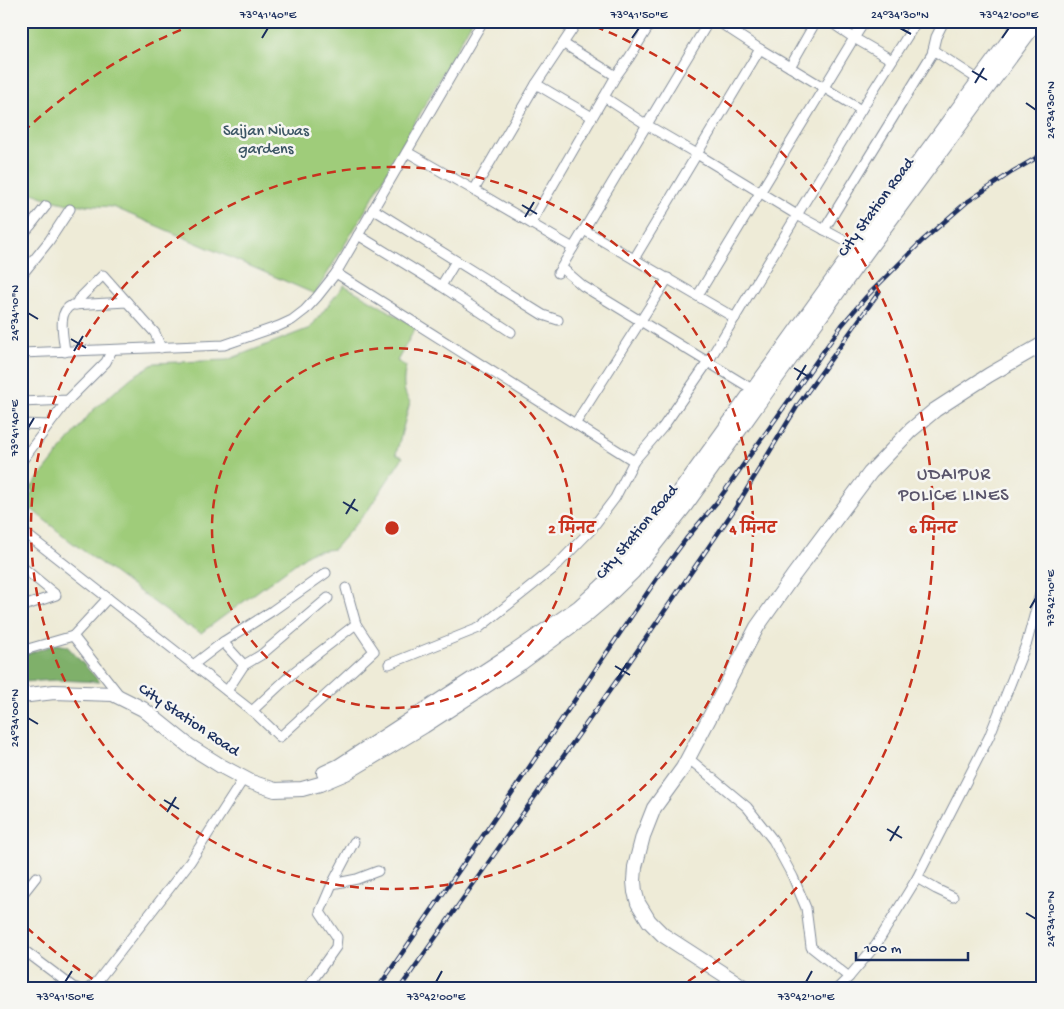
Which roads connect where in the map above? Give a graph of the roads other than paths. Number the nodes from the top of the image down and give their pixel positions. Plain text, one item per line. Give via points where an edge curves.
1 (483, 21) edge
2 (578, 21) edge
3 (652, 21) edge
4 (709, 21) edge
5 (717, 21) edge
6 (816, 21) edge
7 (829, 21) edge
8 (865, 21) edge
9 (917, 21) edge
10 (1021, 21) edge
11 (943, 22) edge
12 (1037, 22) edge
13 (1043, 23) edge
14 (854, 38) junction
15 (564, 44) junction
16 (760, 49) junction
17 (933, 50) junction
18 (892, 60) junction
19 (790, 67) junction
20 (616, 76) junction
21 (979, 80) junction
22 (536, 84) junction
23 (824, 88) junction
24 (604, 97) junction
25 (861, 110) junction
26 (592, 117) junction
27 (647, 125) junction
28 (407, 152) junction
29 (697, 154) junction
30 (474, 190) junction
31 (761, 192) junction
32 (46, 206) dead end
33 (70, 209) dead end
34 (373, 209) junction
35 (797, 215) junction
36 (21, 219) edge
37 (531, 223) junction
38 (31, 225) junction
39 (584, 230) junction
40 (824, 230) junction
41 (358, 235) junction
42 (21, 237) edge
43 (856, 247) junction
44 (574, 248) junction
45 (634, 259) junction
46 (456, 260) junction
47 (336, 273) junction
48 (21, 276) edge
49 (668, 278) junction
50 (441, 286) junction
51 (698, 295) junction
52 (127, 302) junction
53 (76, 305) junction
54 (735, 318) junction
55 (558, 320) dead end
56 (641, 321) junction
57 (511, 332) dead end
58 (1043, 344) edge
59 (161, 348) junction
60 (112, 350) junction
61 (65, 352) junction
62 (21, 354) edge
63 (708, 362) junction
64 (758, 393) junction
65 (68, 400) junction
66 (21, 402) edge
67 (21, 424) edge
68 (575, 424) junction
69 (49, 425) junction
70 (634, 461) junction
71 (21, 462) edge
72 (21, 530) edge
73 (21, 566) edge
74 (326, 572) dead end
75 (1043, 583) edge
76 (346, 588) dead end
77 (108, 598) junction
78 (328, 598) dead end
79 (21, 607) edge
80 (356, 624) junction
81 (72, 636) junction
82 (223, 642) junction
83 (21, 651) edge
84 (389, 664) dead end
85 (193, 665) junction
86 (244, 665) junction
87 (21, 688) edge
88 (227, 691) junction
89 (118, 693) junction
90 (21, 696) edge
91 (252, 710) junction
92 (688, 758) junction
93 (244, 778) junction
94 (354, 842) dead end
95 (378, 871) dead end
96 (36, 877) dead end
97 (918, 878) junction
98 (332, 884) junction
99 (21, 896) edge
100 (953, 897) dead end
101 (21, 948) edge
102 (848, 977) junction
103 (741, 986) edge
104 (77, 988) edge
105 (89, 988) edge
106 (308, 988) edge
107 (838, 988) edge

1 - 28 street
2 - 15 street
3 - 20 street
4 - 27 street
5 - 16 street
6 - 19 street
7 - 14 street
8 - 14 street
9 - 18 street
10 - 21 main road, City Station Road
11 - 17 street
12 - 13 main road
12 - 64 main road, City Station Road
14 - 18 street
14 - 23 street
15 - 20 street
15 - 22 street
16 - 19 street
16 - 29 street
17 - 21 street
17 - 40 street
18 - 25 street
19 - 23 street
20 - 24 street
21 - 43 main road, City Station Road
22 - 26 street
22 - 30 street
23 - 25 street
23 - 31 street
24 - 26 street
24 - 27 street
25 - 35 street
26 - 37 street
27 - 29 street
27 - 39 street
28 - 30 street
28 - 34 street
29 - 31 street
29 - 45 street
30 - 37 street
31 - 35 street
31 - 51 street
32 - 38 street
33 - 48 street
34 - 41 street
34 - 46 street
35 - 40 street
35 - 54 street
36 - 38 street
37 - 44 street
38 - 42 street
39 - 44 street
39 - 45 street
40 - 43 street
41 - 47 street
41 - 50 street
43 - 64 main road, City Station Road
44 - 56 street via 560,270
45 - 49 street
46 - 50 street
46 - 55 street via 543,315
47 - 59 street via 305,310 279,326 224,345
47 - 68 street
49 - 51 street
49 - 56 street
50 - 57 street
51 - 54 street
52 - 53 street
52 - 53 street via 102,275
52 - 59 street via 157,336
53 - 61 street via 69,306 63,315
54 - 63 street
56 - 63 street
56 - 68 street
58 - 92 main road via 935,410 870,473 756,627
59 - 60 street
60 - 61 street
60 - 65 street via 106,362
61 - 62 street
63 - 64 street
63 - 70 street via 663,427
64 - 89 main road, City Station Road via 623,566 599,590 514,652 339,766 300,781 277,782 225,759 144,702
64 - 93 main road, City Station Road via 685,506 633,572 586,615 522,663 346,773 302,789 275,790
65 - 66 street
65 - 69 street
67 - 69 street
68 - 70 street
69 - 71 street
70 - 84 street via 614,498 590,531 553,569 479,628
72 - 77 street
73 - 79 street via 56,596
74 - 82 street
75 - 97 street via 1027,642 989,737
76 - 80 street
77 - 81 street
77 - 85 street
78 - 86 street via 260,656
80 - 91 street via 295,671
80 - 91 street via 374,651 280,737
81 - 83 street
81 - 89 street
82 - 85 street
82 - 86 street
85 - 88 street
86 - 88 street
87 - 89 main road, City Station Road via 88,684
88 - 91 street
89 - 90 main road, City Station Road via 54,692
89 - 93 main road, City Station Road via 143,708 190,746
92 - 102 street via 747,807 773,840 806,908 811,947
92 - 103 main road via 648,821 635,867 635,892 642,912 656,929
93 - 105 street via 190,862
94 - 98 street
95 - 98 street
96 - 99 street
97 - 100 street
97 - 102 street via 876,945
98 - 106 street via 320,912 337,937 336,947
101 - 104 street
102 - 107 street

